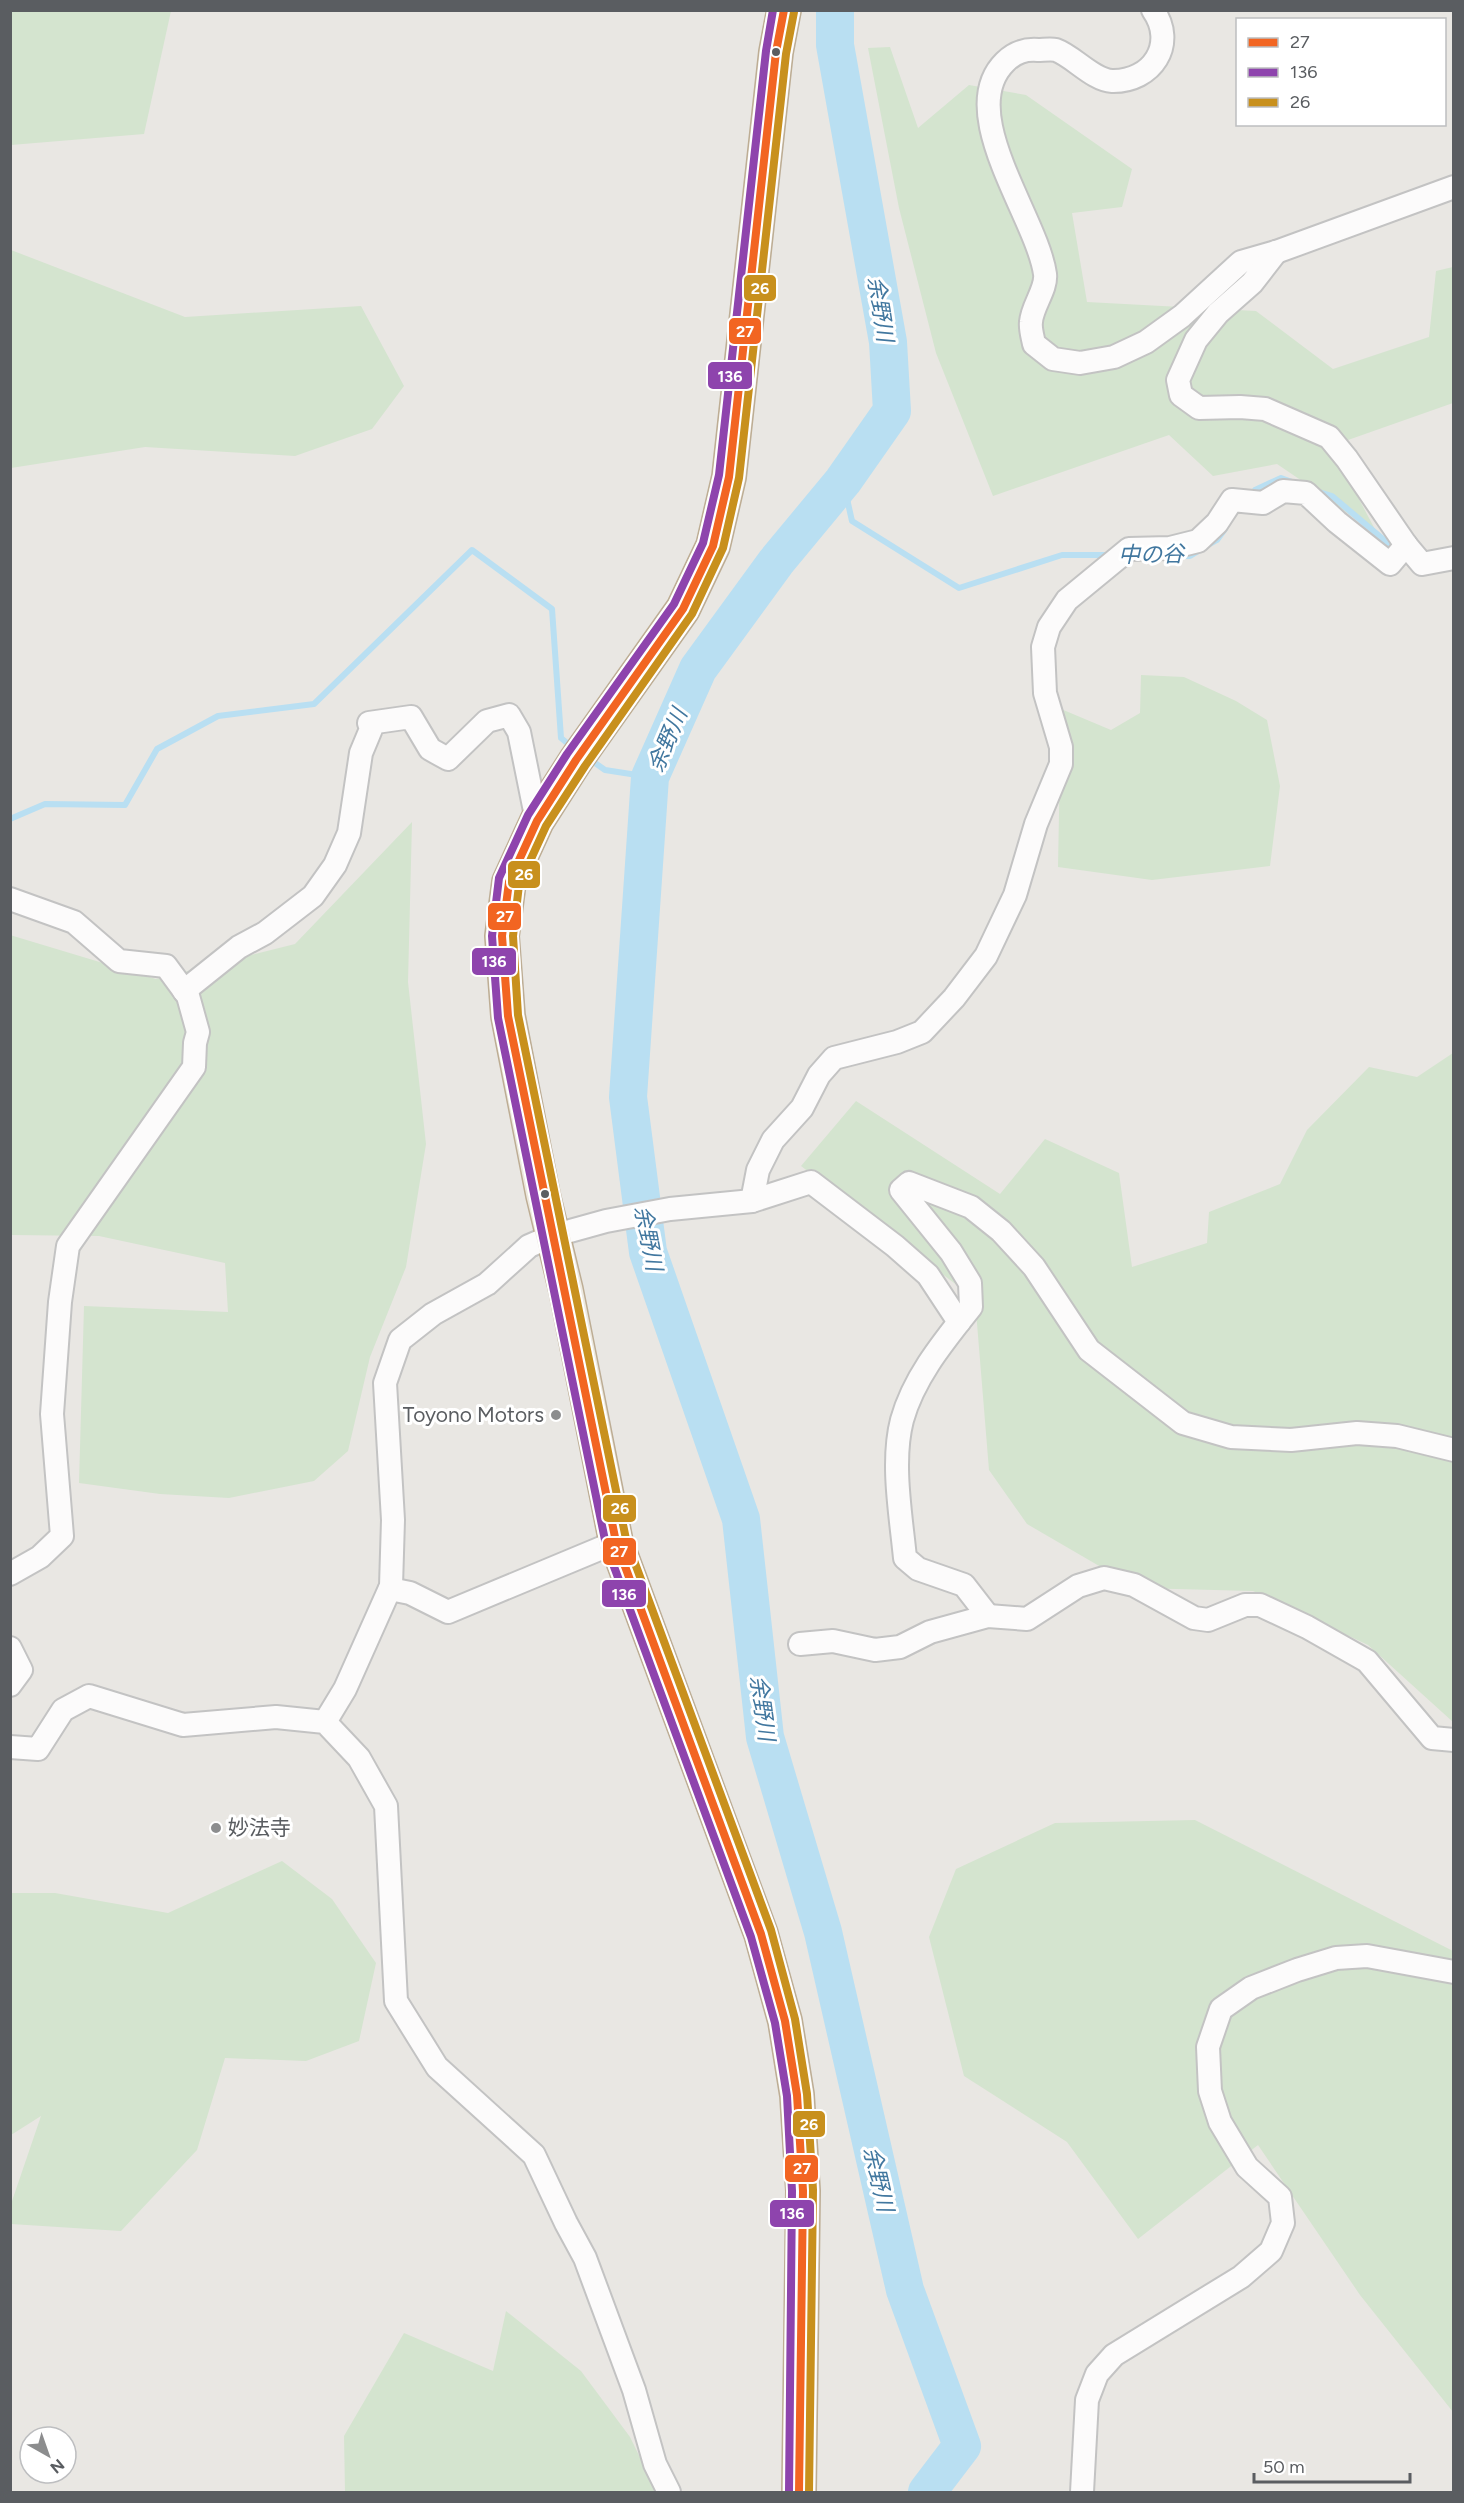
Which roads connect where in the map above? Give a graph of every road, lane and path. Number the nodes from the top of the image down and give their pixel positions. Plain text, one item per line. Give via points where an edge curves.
1 (784, 10) edge
2 (1153, 10) edge
3 (1454, 187) edge
4 (1276, 252) junction
5 (1406, 545) junction
6 (1454, 558) edge
7 (537, 821) junction
8 (10, 899) edge
9 (184, 991) junction
10 (752, 1201) junction
11 (552, 1236) junction
12 (959, 1322) junction
13 (1454, 1449) edge
14 (616, 1542) junction
15 (10, 1574) edge
16 (390, 1589) junction
17 (988, 1616) junction
18 (800, 1644) dead end
19 (10, 1648) edge
20 (10, 1686) edge
21 (326, 1722) junction
22 (1454, 1740) edge
23 (10, 1747) edge
24 (1454, 1972) edge
25 (669, 2493) edge
26 (799, 2493) edge
27 (1082, 2493) edge

1 - 7 highway via 776,52 729,477 713,546 683,609
2 - 4 street via 1162,23 1162,46 1155,63 1136,77 1110,81 1056,50 1024,50 1007,60 993,76 987,99 993,135 1014,196 1035,239 1045,276 1031,322 1034,344 1053,359 1080,363 1114,357 1146,342 1182,316 1241,262
3 - 4 street
4 - 5 street via 1252,283 1218,313 1196,340 1178,380 1181,395 1199,408 1265,409 1329,437
5 - 6 street via 1422,564
5 - 10 street via 1390,564 1306,493 1283,491 1263,503 1232,500 1217,523 1198,541 1170,548 1129,549 1067,600 1049,627 1043,647 1045,693 1061,747 1061,765 1036,824 1015,895 986,956 922,1032 834,1058 819,1075 802,1108 773,1140 758,1170
7 - 9 street via 519,732 509,715 488,721 448,759 430,749 411,717 369,723 371,729 361,753 349,833 335,865 313,896
7 - 11 highway via 509,882 502,936 508,1016
8 - 9 street via 74,922 119,961 166,966
9 - 15 street via 198,1032 194,1066 68,1246 52,1414 62,1536 40,1557
10 - 11 street via 670,1209
10 - 12 street via 811,1182 928,1275
11 - 14 highway
11 - 16 street via 529,1246 488,1284 433,1314 400,1340 385,1383 393,1520
12 - 13 street via 971,1307 970,1283 951,1252 901,1190 909,1183 971,1207 1001,1231 1034,1267 1089,1350 1183,1423 1231,1437 1291,1440 1357,1433 1397,1436
12 - 17 street via 926,1367 903,1419 898,1449 905,1558 918,1569 964,1585
14 - 16 street via 448,1612 410,1593
14 - 26 highway via 761,1934 785,2020 797,2095 803,2191
16 - 21 street
17 - 18 street via 930,1632 900,1647 875,1650 833,1641
17 - 22 street via 1027,1619 1078,1586 1104,1578 1134,1585 1194,1618 1208,1620 1245,1605 1260,1605 1367,1661 1432,1738
19 - 20 street via 21,1670
21 - 23 street via 276,1716 183,1725 89,1695 63,1710 38,1749
21 - 25 street via 359,1758 386,1806 396,2001 437,2067 534,2155 585,2258
24 - 27 street via 1367,1956 1336,1958 1251,1988 1221,2009 1208,2047 1210,2091 1220,2122 1247,2167 1280,2197 1283,2223 1271,2252 1241,2277 1114,2355 1097,2374 1087,2400

